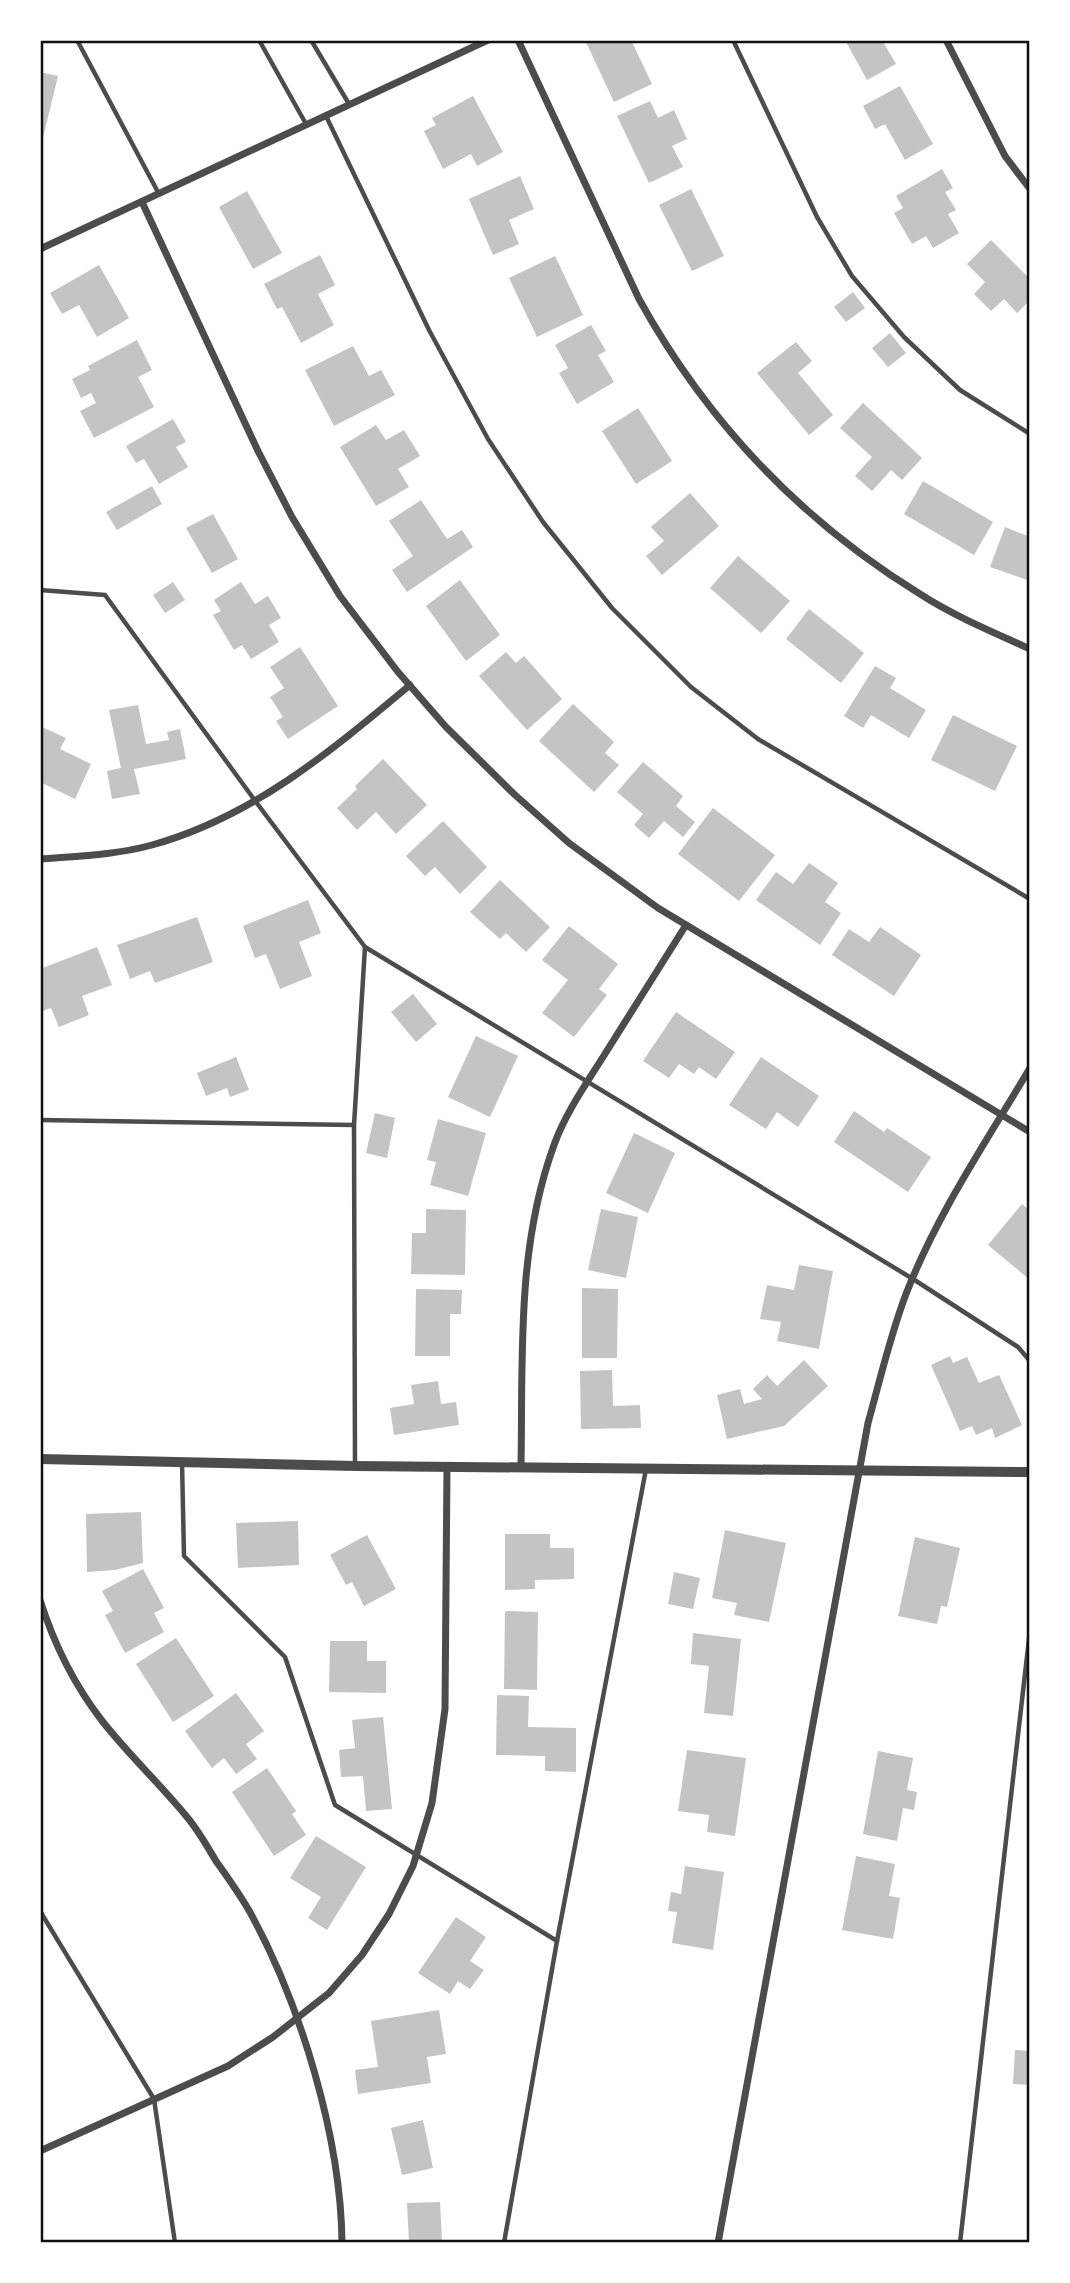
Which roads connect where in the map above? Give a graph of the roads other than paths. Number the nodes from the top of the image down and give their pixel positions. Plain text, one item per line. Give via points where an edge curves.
1 (77, 40) edge
2 (259, 40) edge
3 (311, 40) edge
4 (488, 40) edge
5 (518, 40) edge
6 (733, 40) edge
7 (946, 40) edge
8 (349, 105) junction
9 (326, 116) junction
10 (306, 124) junction
11 (1030, 189) edge
12 (160, 195) junction
13 (142, 202) junction
14 (40, 249) edge
15 (1030, 434) edge
16 (40, 590) edge
17 (1030, 649) edge
18 (410, 685) junction
19 (256, 802) junction
20 (40, 859) edge
21 (1030, 899) edge
22 (686, 925) junction
23 (365, 947) junction
24 (1030, 1068) edge
25 (587, 1082) junction
26 (1001, 1116) junction
27 (40, 1120) edge
28 (354, 1125) junction
29 (1030, 1132) edge
30 (913, 1279) junction
31 (1030, 1361) edge
32 (40, 1459) edge
33 (182, 1462) junction
34 (355, 1466) junction
35 (447, 1466) junction
36 (521, 1467) junction
37 (646, 1468) junction
38 (859, 1470) junction
39 (1030, 1472) edge
40 (40, 1600) edge
41 (1030, 1630) edge
42 (416, 1855) junction
43 (40, 1911) edge
44 (557, 1941) junction
45 (296, 2020) junction
46 (153, 2099) junction
47 (40, 2151) edge
48 (175, 2243) edge
49 (342, 2243) edge
50 (504, 2243) edge
51 (718, 2243) edge
52 (960, 2243) edge

1 - 12 lane
2 - 10 lane
3 - 8 lane
4 - 8 street
5 - 17 street via 660,337 746,451 799,505 858,553 943,607
6 - 15 lane via 817,217 852,276 904,337 960,390
7 - 11 street via 1005,156
8 - 9 street
9 - 10 street
9 - 21 lane via 429,330 488,439 543,522 612,608 691,687 758,739
10 - 12 street
12 - 13 street
13 - 14 street
13 - 18 street via 292,516 340,596
16 - 19 lane via 105,595
18 - 19 street via 329,752
18 - 22 street via 446,727 569,843
19 - 20 street via 151,845
19 - 23 lane
22 - 25 street
22 - 26 street
23 - 25 lane
23 - 28 lane
24 - 26 street
25 - 30 lane
25 - 36 street via 555,1142 530,1232 524,1285
26 - 29 street
26 - 30 street via 939,1222
27 - 28 lane
28 - 34 lane
30 - 31 lane via 1018,1347
30 - 38 street via 892,1333
32 - 33 street
33 - 34 street
33 - 42 lane via 184,1556 285,1657 335,1805
34 - 35 street
35 - 36 street
35 - 42 street via 445,1709 432,1803
36 - 37 street
37 - 38 street
37 - 44 lane
38 - 39 street
38 - 51 street
40 - 45 street via 78,1686 188,1819 251,1913 284,1982
41 - 52 lane
42 - 44 lane
42 - 45 street via 389,1914 362,1955 329,1993
43 - 46 lane
44 - 50 lane
45 - 46 street via 228,2066
45 - 49 street via 329,2134 342,2213
46 - 47 street
46 - 48 lane

